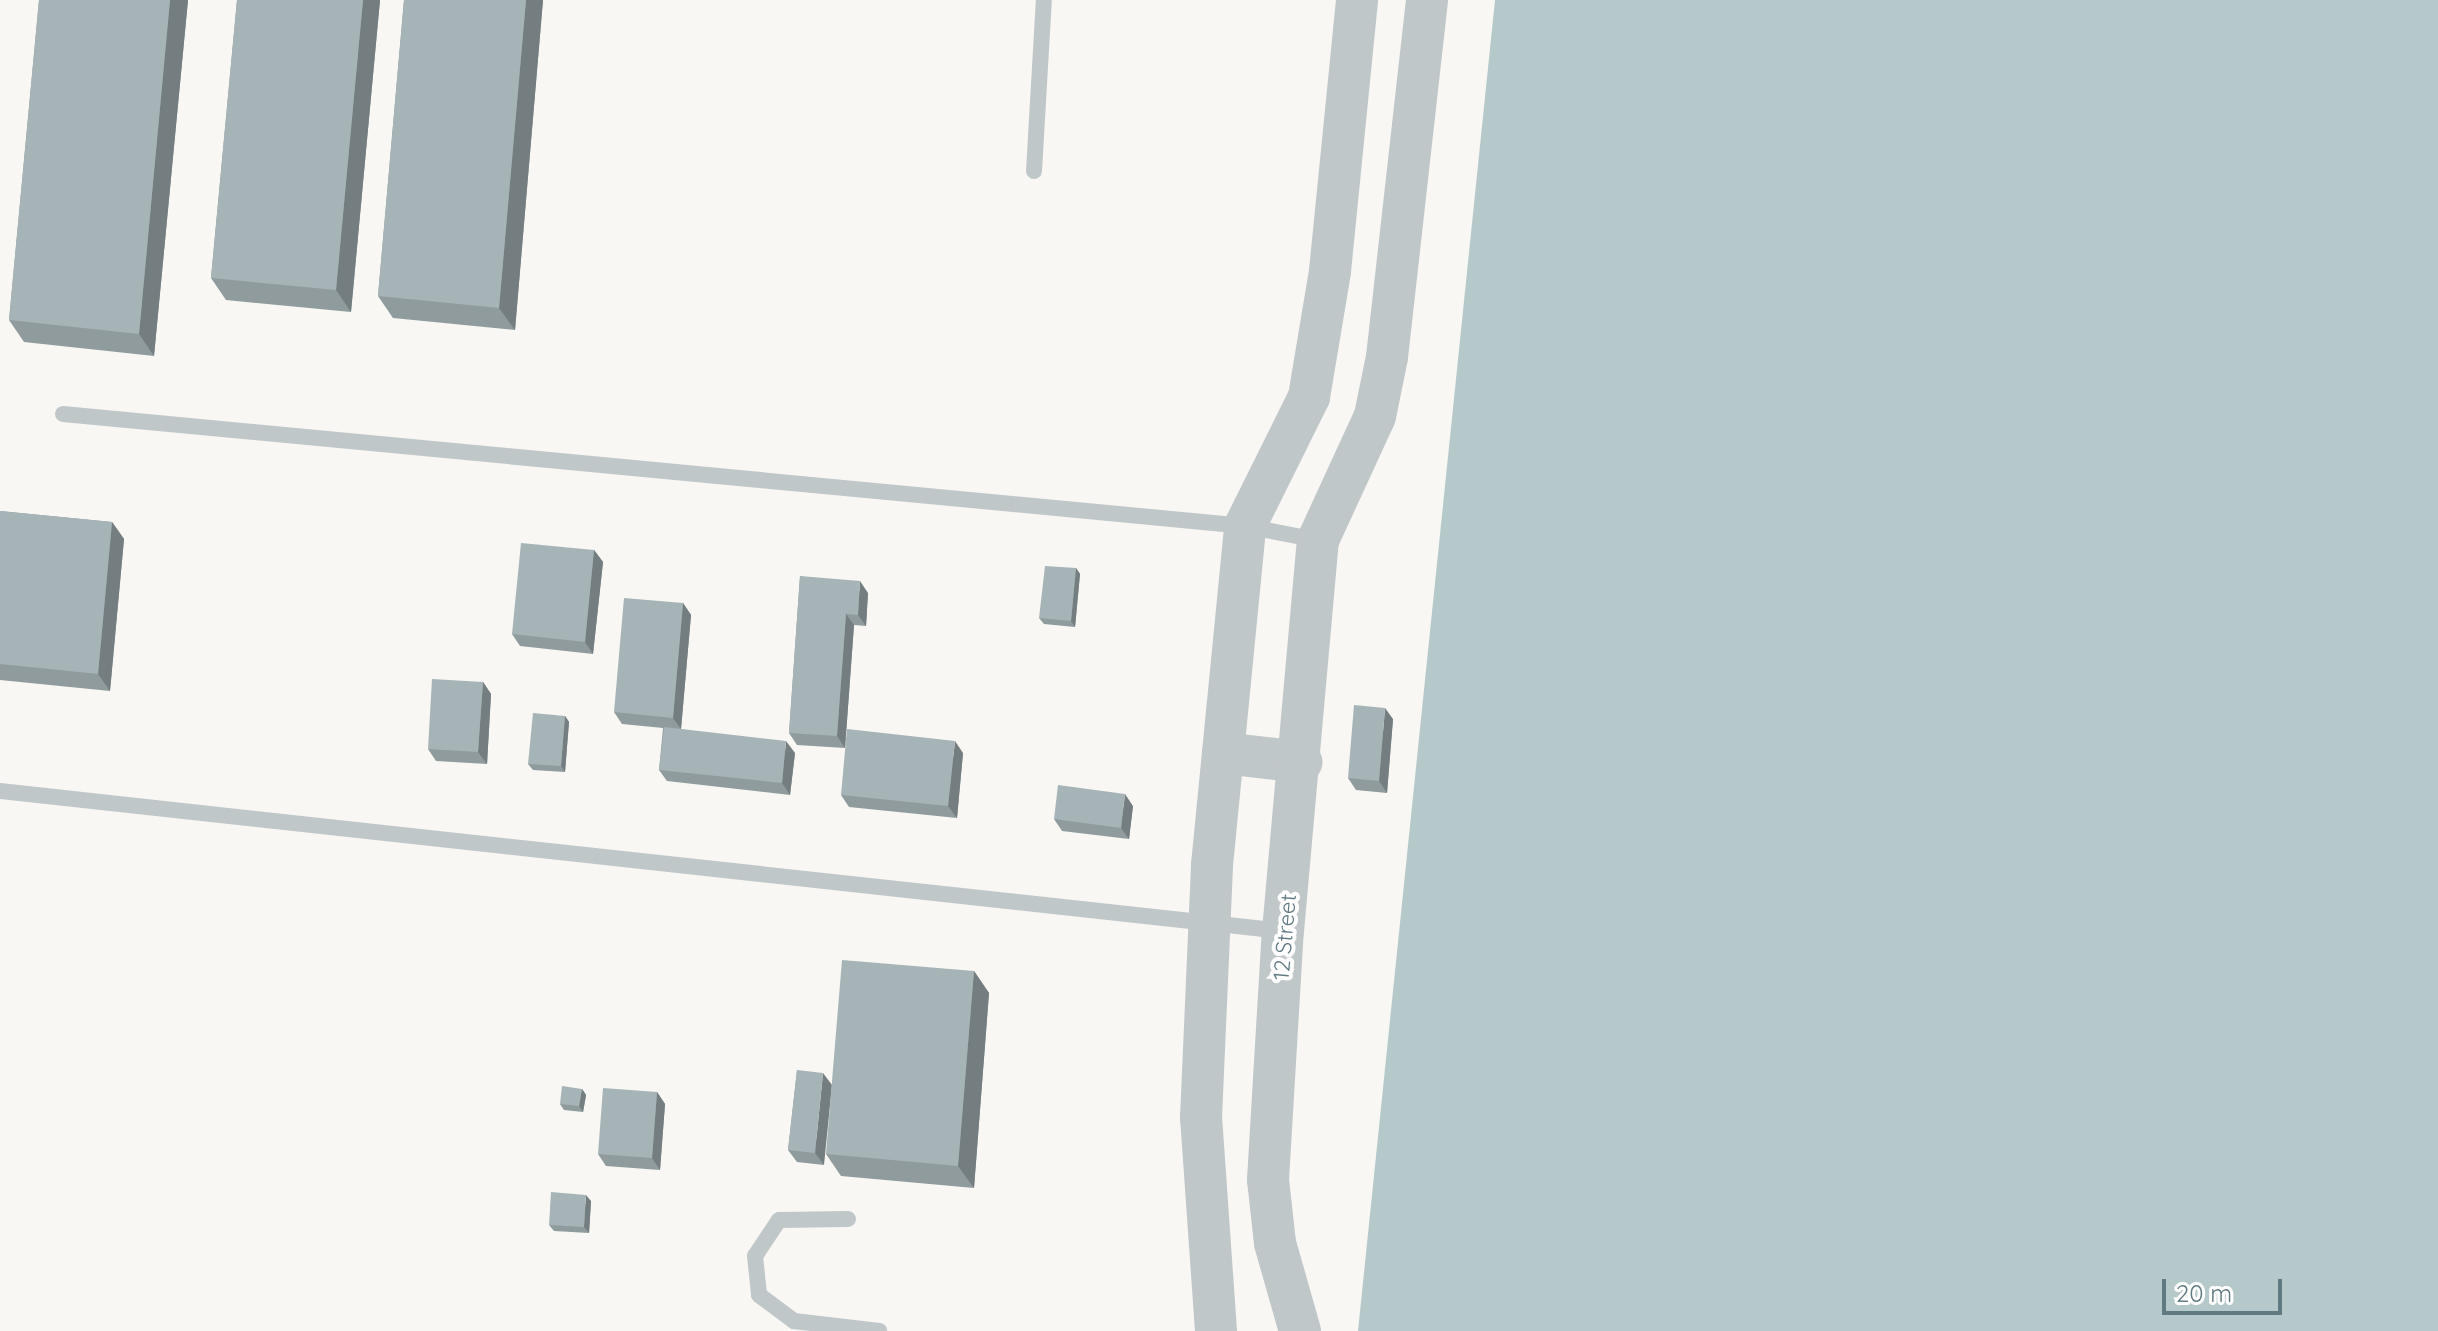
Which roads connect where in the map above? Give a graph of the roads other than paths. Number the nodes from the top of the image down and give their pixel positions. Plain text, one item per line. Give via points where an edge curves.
1 (1044, 0) edge
2 (1357, 0) edge
3 (1427, 0) edge
4 (1034, 171) dead end
5 (63, 414) dead end
6 (1245, 526) junction
7 (1318, 540) junction
8 (1223, 753) junction
9 (1301, 762) junction
10 (0, 791) edge
11 (1209, 922) junction
12 (1283, 931) junction
13 (848, 1219) dead end
14 (879, 1331) edge
15 (1216, 1331) edge
16 (1300, 1331) edge

1 - 4 lane
2 - 6 street via 1330,271 1309,397
3 - 7 street via 1387,357 1375,416
5 - 6 lane
6 - 7 lane
6 - 8 street
7 - 9 street, 12 Street
8 - 9 street
8 - 11 street
9 - 12 street, 12 Street
10 - 11 lane
11 - 12 lane
11 - 15 street via 1201,1151
12 - 16 street, 12 Street via 1268,1180 1275,1243
13 - 14 lane via 779,1220 755,1256 759,1295 794,1321

